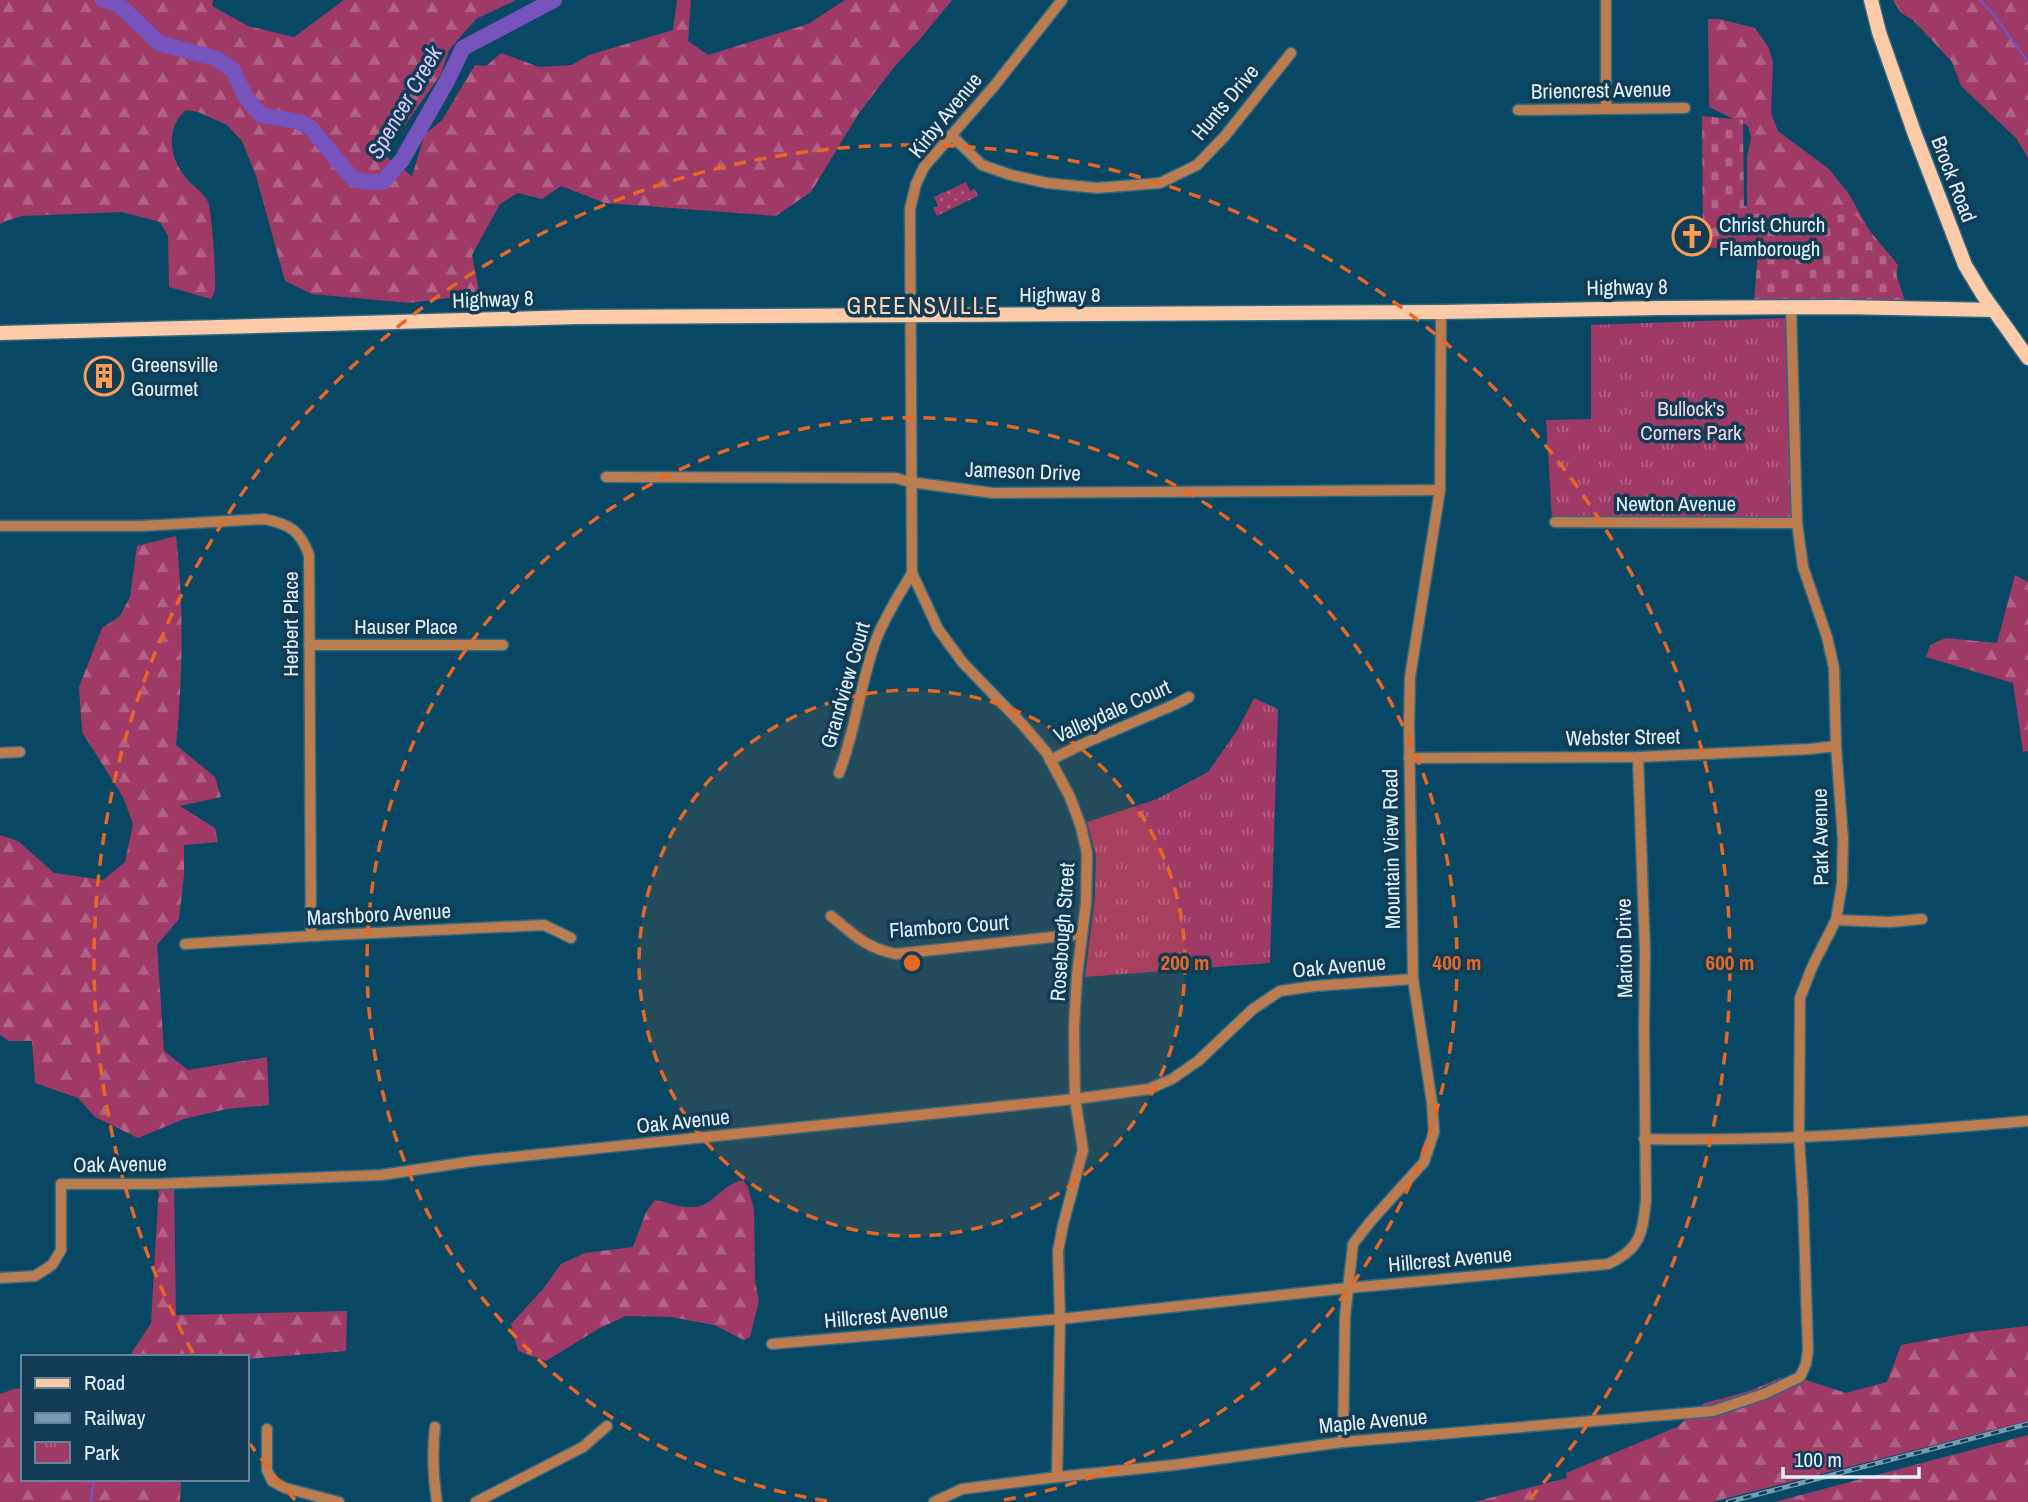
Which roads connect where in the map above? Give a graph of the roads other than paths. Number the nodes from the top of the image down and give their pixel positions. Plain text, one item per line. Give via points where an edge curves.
1 (1062, 0) edge
2 (1606, 0) edge
3 (1871, 0) edge
4 (1291, 54) dead end
5 (1685, 108) dead end
6 (1606, 109) junction
7 (1518, 110) dead end
8 (951, 135) junction
9 (1791, 307) junction
10 (1994, 310) junction
11 (1441, 312) junction
12 (910, 317) junction
13 (0, 333) edge
14 (2028, 358) edge
15 (606, 477) dead end
16 (911, 482) junction
17 (1440, 490) junction
18 (1555, 522) dead end
19 (1797, 523) junction
20 (0, 526) edge
21 (912, 573) junction
22 (309, 645) junction
23 (503, 645) dead end
24 (1189, 697) dead end
25 (1836, 746) junction
26 (20, 752) dead end
27 (0, 753) edge
28 (1639, 757) junction
29 (1409, 758) junction
30 (1050, 760) junction
31 (839, 773) dead end
32 (831, 916) dead end
33 (1922, 919) dead end
34 (1836, 920) junction
35 (1081, 934) junction
36 (311, 936) junction
37 (571, 938) dead end
38 (186, 944) dead end
39 (1413, 979) junction
40 (1075, 1099) junction
41 (2028, 1121) edge
42 (1799, 1137) junction
43 (1644, 1139) junction
44 (0, 1278) edge
45 (1348, 1288) junction
46 (1060, 1319) junction
47 (772, 1344) dead end
48 (1806, 1364) joint
49 (607, 1426) dead end
50 (435, 1427) dead end
51 (267, 1429) dead end
52 (1343, 1442) junction
53 (1057, 1476) junction
54 (339, 1502) edge
55 (437, 1502) edge
56 (476, 1502) edge
57 (934, 1502) edge

1 - 8 street, Kirby Avenue
2 - 6 street
3 - 10 main road, Brock Road via 1914,132 1965,265
4 - 8 street, Hunts Drive via 1197,165 1160,183 1097,187 1011,176 982,165
5 - 6 street, Briencrest Avenue
6 - 7 street, Briencrest Avenue
8 - 12 street, Kirby Avenue via 924,167 910,209
9 - 10 main road, Highway 8
9 - 11 main road, Highway 8
9 - 19 street, Park Avenue
10 - 14 main road, Brock Road
11 - 12 main road, Highway 8
11 - 17 street, Mountain View Road
12 - 13 main road, Highway 8 via 578,317
12 - 16 street, Rosebough Street
15 - 16 street, Jameson Drive via 895,478
16 - 17 street, Jameson Drive via 993,493
16 - 21 street, Rosebough Street
17 - 29 street, Mountain View Road via 1410,677
18 - 19 street, Newton Avenue
19 - 25 street, Park Avenue via 1802,567 1834,668
20 - 22 street, Herbert Place via 140,526 264,519 283,523 296,531 309,555
21 - 30 street, Rosebough Street via 938,629 962,663 1023,725
21 - 31 street, Grandview Court via 874,643
22 - 23 street, Hauser Place
22 - 36 street, Herbert Place
24 - 30 street, Valleydale Court
25 - 28 street, Webster Street
25 - 34 street, Park Avenue via 1843,839
26 - 27 street
28 - 29 street, Webster Street
28 - 43 street, Marion Drive
29 - 39 street, Mountain View Road
30 - 35 street, Rosebough Street via 1070,797 1087,853
32 - 35 street, Flamboro Court via 858,939 896,954
33 - 34 street
34 - 42 street, Park Avenue via 1800,998
35 - 40 street, Rosebough Street via 1074,1028
36 - 37 street, Marshboro Avenue via 544,925
36 - 38 street, Marshboro Avenue
39 - 40 street, Oak Avenue via 1280,992 1253,1009 1198,1062 1172,1079 1149,1090
39 - 45 street, Mountain View Road via 1434,1132 1424,1162 1353,1244
40 - 44 street, Oak Avenue via 474,1161 381,1175 61,1184 61,1250 52,1265 35,1276
40 - 46 street, Rosebough Street via 1083,1150 1058,1251
41 - 42 street
42 - 43 street
42 - 48 street, Park Avenue
43 - 45 street, Hillcrest Avenue via 1644,1220 1637,1242 1625,1256 1608,1264
45 - 46 street, Hillcrest Avenue
45 - 52 street, Mountain View Road
46 - 47 street, Hillcrest Avenue
46 - 53 street, Rosebough Street
48 - 52 street, Maple Avenue via 1800,1377 1713,1412
49 - 56 street via 583,1447
50 - 55 street
51 - 54 street via 267,1470 272,1481
52 - 53 street, Maple Avenue
53 - 57 street, Maple Avenue via 962,1489

